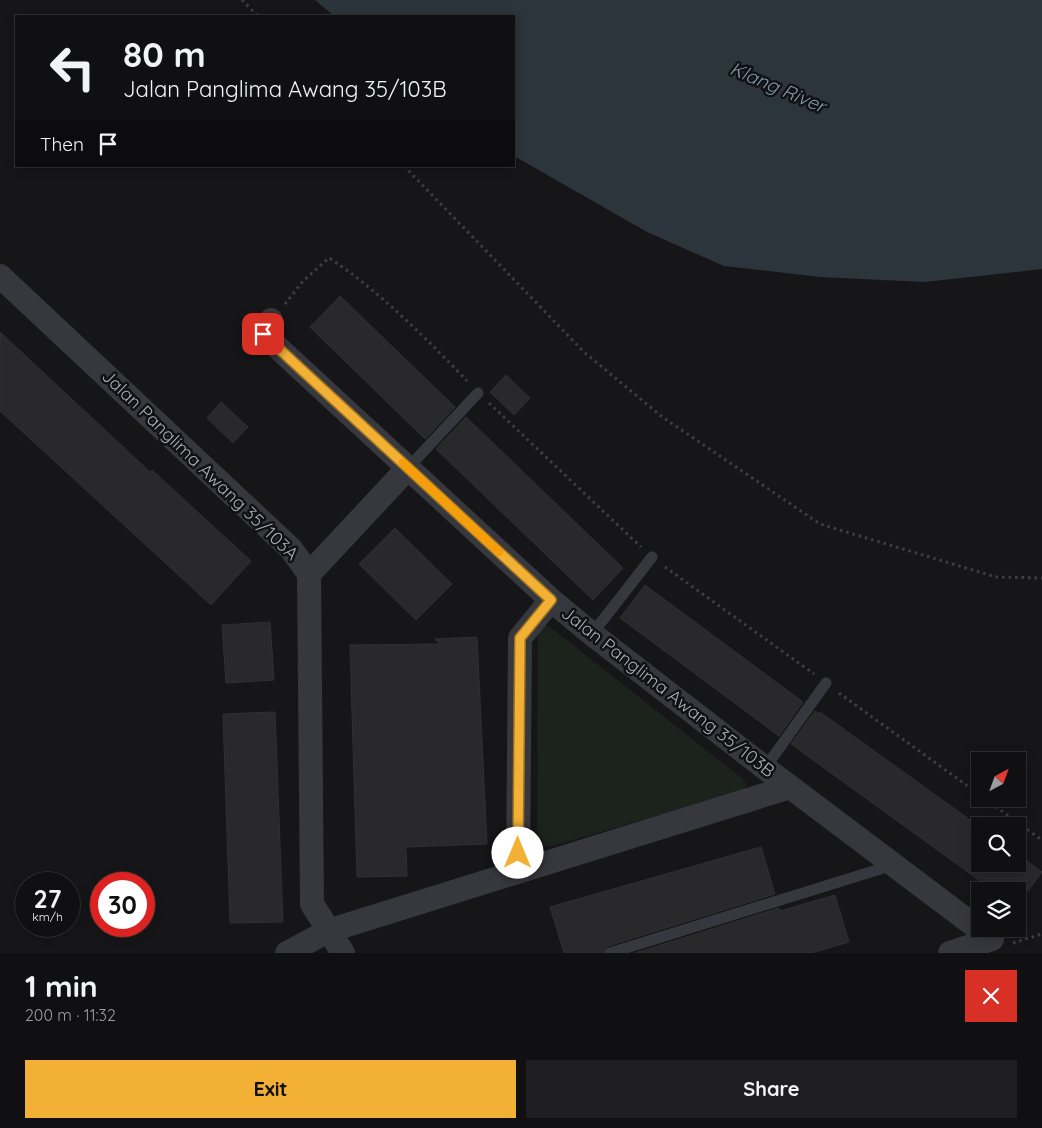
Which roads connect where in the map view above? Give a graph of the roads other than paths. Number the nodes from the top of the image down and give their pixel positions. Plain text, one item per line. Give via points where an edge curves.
1 (0, 276) edge
2 (271, 320) road end
3 (478, 393) road end
4 (408, 468) junction
5 (652, 557) road end
6 (310, 574) junction
7 (551, 600) junction
8 (592, 634) junction
9 (826, 684) road end
10 (765, 768) junction
11 (790, 787) junction
12 (894, 865) junction
13 (518, 872) junction
14 (328, 931) junction
15 (287, 953) edge
16 (343, 953) edge
17 (610, 953) edge
18 (950, 953) edge

1 - 6 street, Jalan Panglima Awang 35/103A via 292,549
2 - 4 street, Jalan Panglima Awang 35/103B via 263,334
3 - 4 lane
4 - 6 street
4 - 7 street, Jalan Panglima Awang 35/103B
5 - 8 lane
6 - 14 street, Jalan Panglima Awang 35/103A via 312,904
7 - 8 street, Jalan Panglima Awang 35/103B
7 - 13 street via 520,638
8 - 10 street, Jalan Panglima Awang 35/103B
9 - 10 lane
10 - 11 street, Jalan Panglima Awang 35/103B
11 - 12 street, Jalan Panglima Awang 35/103B
11 - 13 street
12 - 17 lane
12 - 18 street, Jalan Panglima Awang 35/103B via 992,938
13 - 14 street
14 - 15 street
14 - 16 street, Jalan Panglima Awang 35/103A

